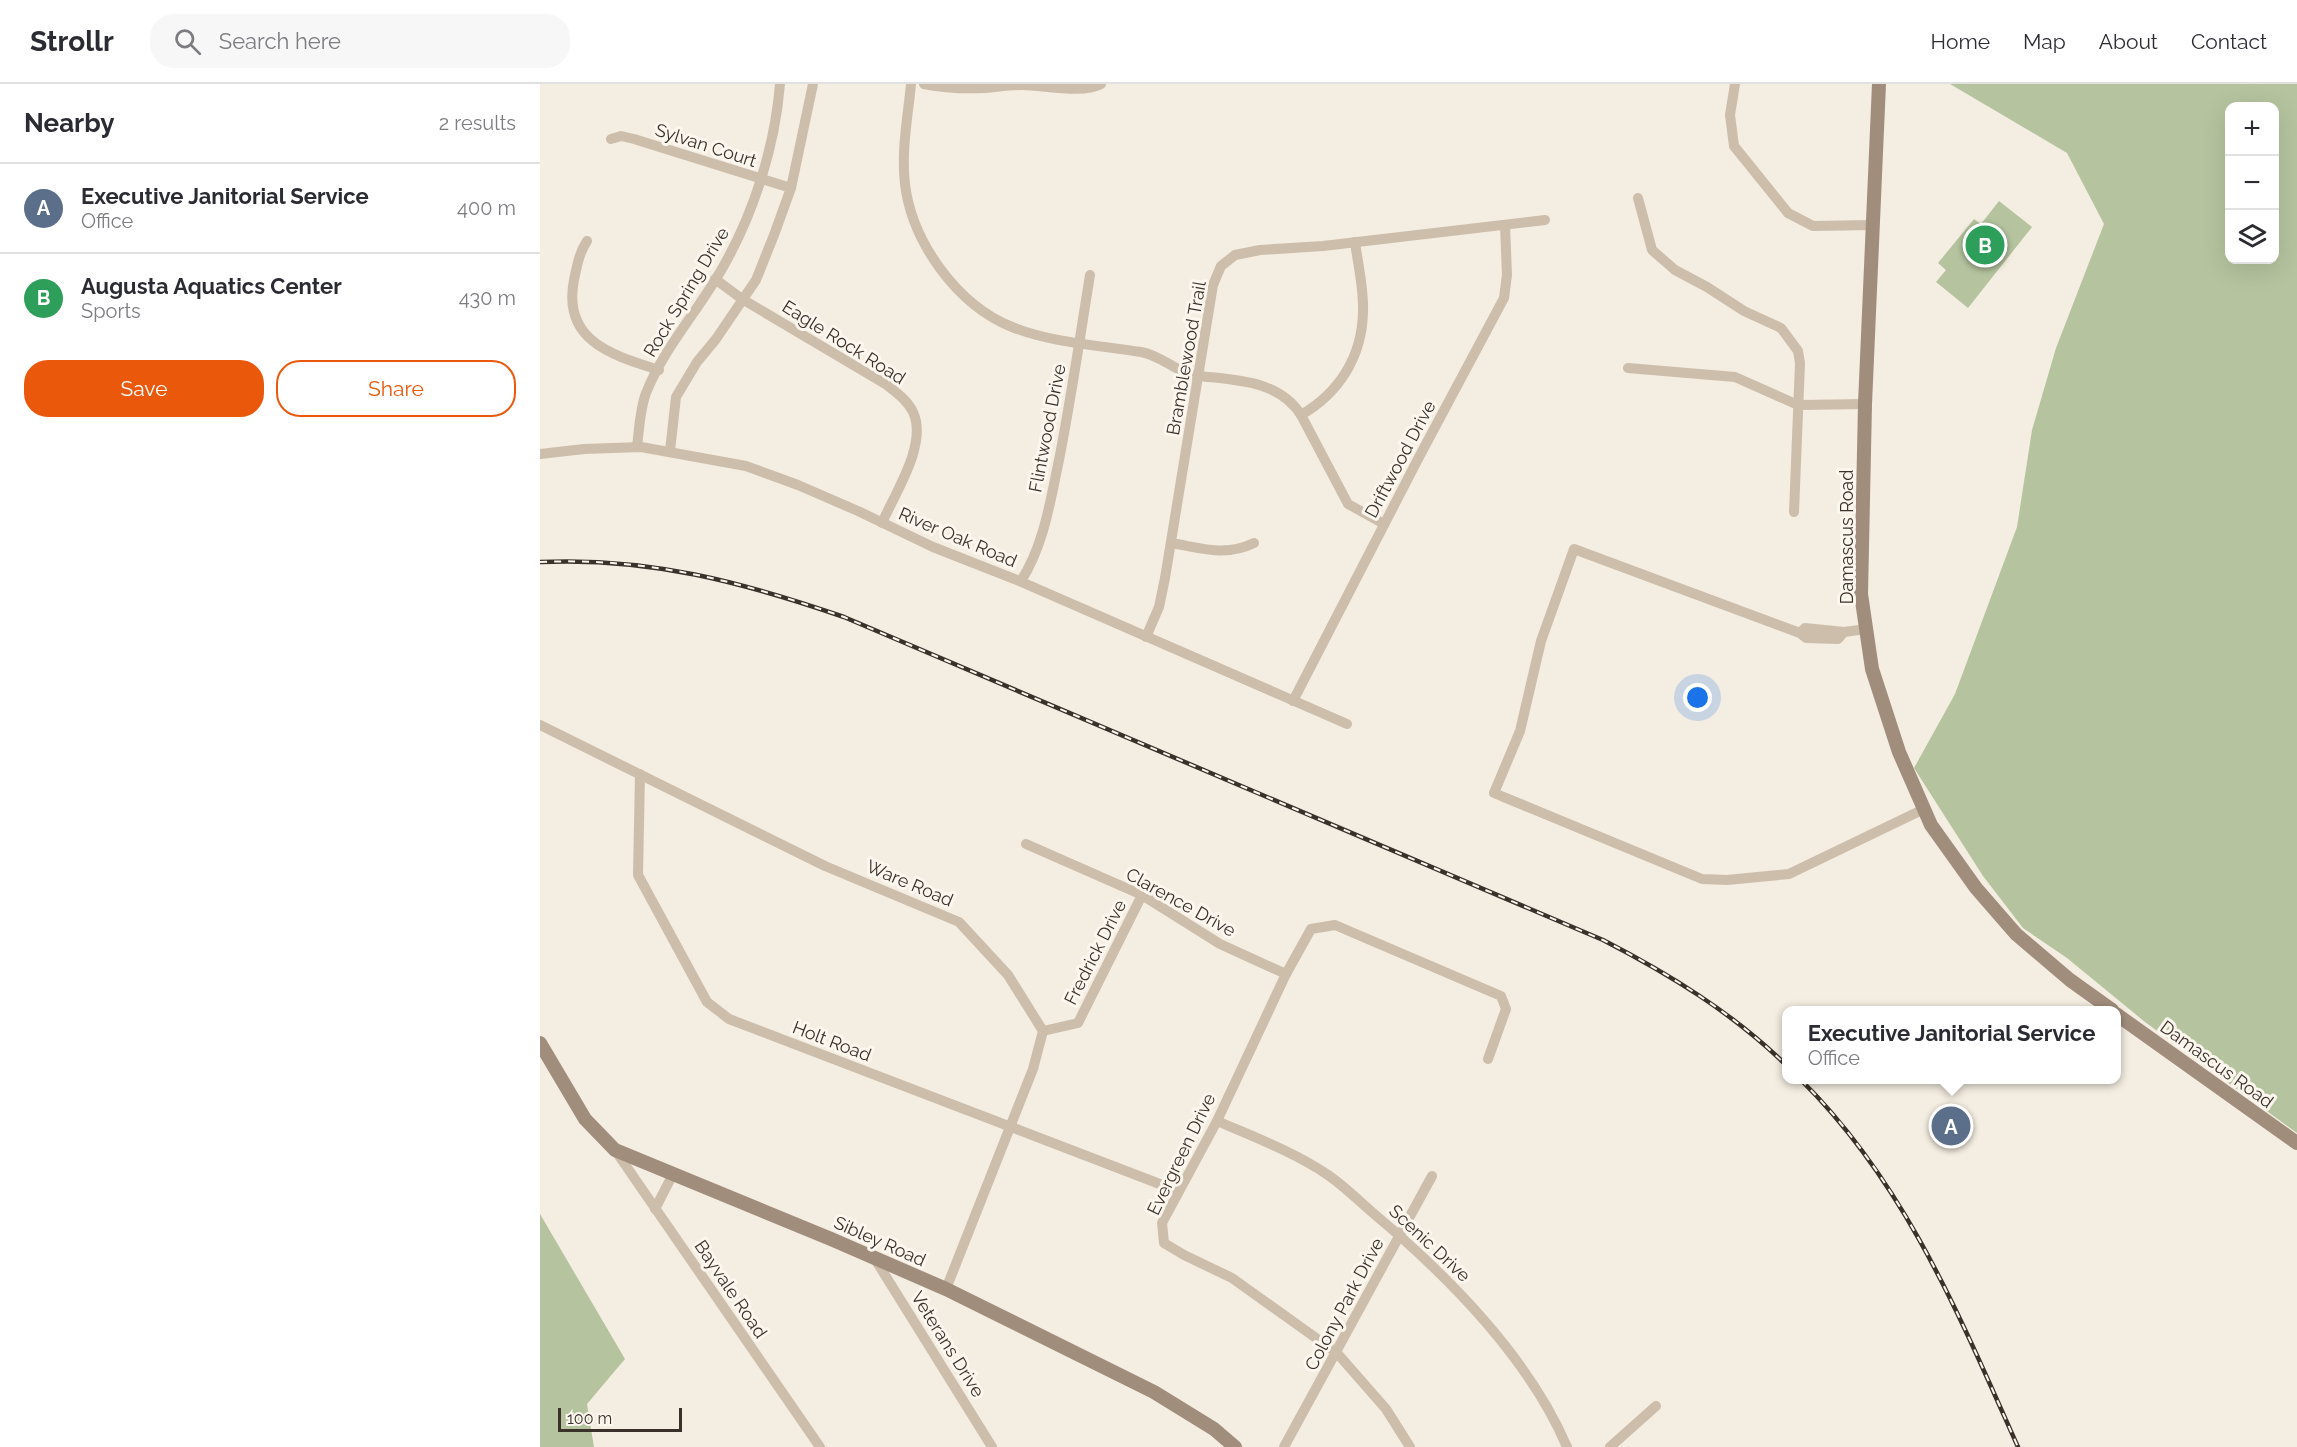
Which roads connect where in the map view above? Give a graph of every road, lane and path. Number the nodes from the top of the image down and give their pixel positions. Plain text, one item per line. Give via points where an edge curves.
1 (780, 84) edge
2 (813, 84) edge
3 (911, 84) edge
4 (924, 84) edge
5 (1101, 84) edge
6 (1735, 84) edge
7 (1879, 84) edge
8 (611, 139) dead end
9 (759, 179) junction
10 (791, 188) junction
11 (1638, 198) dead end
12 (1545, 220) dead end
13 (1505, 225) junction
14 (1873, 225) junction
15 (587, 240) dead end
16 (1355, 242) junction
17 (1090, 275) dead end
18 (715, 279) junction
19 (742, 300) junction
20 (1080, 343) junction
21 (1628, 368) dead end
22 (659, 370) junction
23 (1197, 376) junction
24 (1865, 404) junction
25 (1798, 405) junction
26 (1301, 415) junction
27 (637, 447) junction
28 (670, 452) junction
29 (540, 454) edge
30 (1794, 512) dead end
31 (882, 523) junction
32 (1384, 524) junction
33 (1171, 543) junction
34 (1254, 543) dead end
35 (1021, 581) junction
36 (1866, 629) junction
37 (1146, 637) junction
38 (1293, 701) junction
39 (1347, 724) dead end
40 (540, 725) edge
41 (640, 774) junction
42 (1924, 808) junction
43 (1026, 844) dead end
44 (1142, 895) junction
45 (1287, 974) junction
46 (2105, 1006) edge
47 (2121, 1018) edge
48 (1043, 1031) junction
49 (540, 1043) edge
50 (1488, 1059) dead end
51 (1217, 1121) junction
52 (1010, 1126) junction
53 (2297, 1143) edge
54 (615, 1150) junction
55 (673, 1174) junction
56 (1432, 1176) dead end
57 (1178, 1191) junction
58 (655, 1209) junction
59 (1399, 1235) junction
60 (875, 1259) junction
61 (946, 1289) junction
62 (1337, 1353) junction
63 (1656, 1406) dead end
64 (820, 1447) edge
65 (992, 1447) edge
66 (1235, 1447) edge
67 (1284, 1447) edge
68 (1410, 1447) edge
69 (1567, 1447) edge
70 (1610, 1447) edge

1 - 9 street, Rock Spring Drive via 774,129
2 - 10 street
3 - 20 street via 904,182 923,242 934,261 978,308 1012,327
4 - 5 street via 983,88 1072,88
6 - 14 street via 1730,115 1734,146 1788,213 1813,226
7 - 14 street, Damascus Road
8 - 9 street, Sylvan Court via 634,139
9 - 10 street, Sylvan Court
9 - 18 street, Rock Spring Drive via 744,229
10 - 19 street via 756,280
11 - 25 street via 1652,250 1675,270 1781,328 1798,351
12 - 13 street, Bramblewood Trail
13 - 16 street, Bramblewood Trail
13 - 32 street, Driftwood Drive via 1504,298
14 - 24 street, Damascus Road
15 - 22 street via 580,251 571,295 573,313 595,344 621,358
16 - 23 street, Bramblewood Trail via 1260,250 1235,255 1221,266 1213,285
16 - 26 street via 1363,304 1359,342 1346,375 1321,404
17 - 20 street, Flintwood Drive
18 - 19 street, Eagle Rock Road
18 - 22 street, Rock Spring Drive via 677,334
19 - 28 street via 675,396
19 - 31 street, Eagle Rock Road via 887,385 913,411 918,427 916,446
20 - 23 street via 1144,352
20 - 35 street, Flintwood Drive via 1048,509 1033,562
21 - 25 street via 1735,377
22 - 27 street, Rock Spring Drive via 646,393
23 - 26 street via 1243,380 1262,386 1296,406
23 - 33 street, Bramblewood Trail
24 - 25 street
24 - 36 street, Damascus Road via 1861,594
25 - 30 street
26 - 32 street via 1348,504
27 - 28 street, River Oak Road
27 - 29 street, River Oak Road
28 - 31 street, River Oak Road via 746,466
31 - 35 street, River Oak Road
32 - 38 street, Driftwood Drive
33 - 34 street via 1222,551
33 - 37 street, Bramblewood Trail via 1159,607
35 - 37 street, River Oak Road
36 - 42 street, Damascus Road via 1875,679 1899,752
36 - 42 street via 1844,632 1805,628 1800,633 1574,549 1541,641 1520,731 1494,793 1702,879 1727,880 1789,874
37 - 38 street, River Oak Road
38 - 39 street, River Oak Road
40 - 41 street, Ware Road
41 - 48 street, Ware Road via 825,866 959,922 1008,975
41 - 52 street, Holt Road via 638,875 707,1002 729,1019
42 - 46 street, Damascus Road via 1931,825 1976,888 2016,934
43 - 44 street, Clarence Drive
44 - 45 street, Clarence Drive via 1221,944
44 - 48 street, Fredrick Drive via 1078,1023
45 - 50 street, Evergreen Drive via 1311,929 1335,924 1501,996 1506,1009
45 - 51 street, Evergreen Drive
47 - 53 street, Damascus Road
48 - 52 street via 1033,1069
49 - 54 street, Sibley Road via 585,1119
51 - 57 street, Evergreen Drive
51 - 59 street, Scenic Drive via 1328,1175
52 - 57 street, Holt Road
52 - 61 street
54 - 55 street, Sibley Road
54 - 58 street, Bayvale Road
55 - 58 street
55 - 60 street, Sibley Road
56 - 59 street, Colony Park Drive
57 - 62 street, Evergreen Drive via 1162,1223 1164,1242 1232,1278
58 - 64 street, Bayvale Road
59 - 62 street, Colony Park Drive
59 - 69 street, Scenic Drive via 1472,1307 1528,1378
60 - 61 street, Sibley Road
60 - 65 street, Veterans Drive
61 - 66 street, Sibley Road via 1154,1392 1214,1429
62 - 67 street, Colony Park Drive
62 - 68 street, Evergreen Drive via 1386,1409
63 - 70 street

